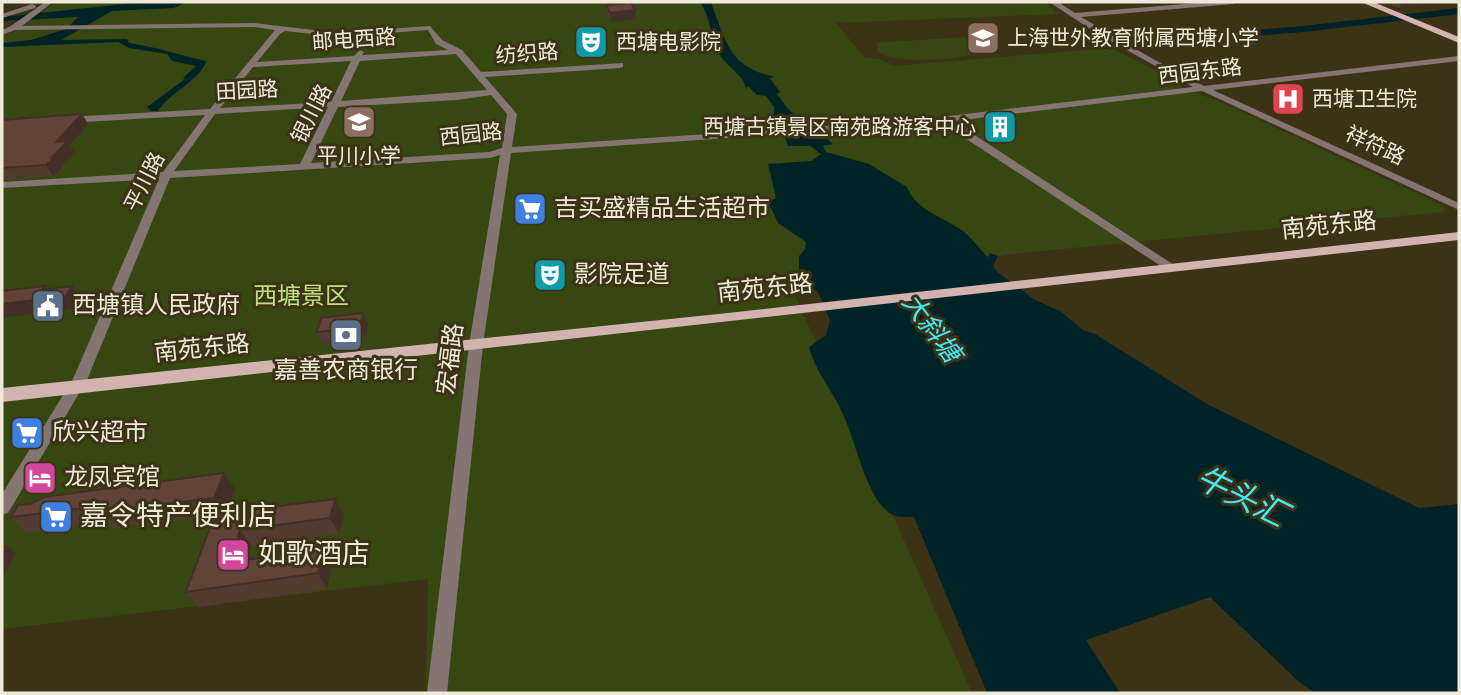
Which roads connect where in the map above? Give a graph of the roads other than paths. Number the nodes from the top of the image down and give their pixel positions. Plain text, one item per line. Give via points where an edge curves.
1 (43, 2) edge
2 (49, 2) edge
3 (1053, 2) edge
4 (1233, 2) edge
5 (1366, 2) edge
6 (1373, 2) edge
7 (1390, 10) junction
8 (1072, 15) junction
9 (2, 16) edge
10 (16, 26) junction
11 (286, 27) junction
12 (2, 33) edge
13 (365, 38) junction
14 (1459, 39) edge
15 (459, 52) junction
16 (358, 57) junction
17 (1459, 58) edge
18 (253, 65) junction
19 (620, 65) dead end
20 (478, 75) junction
21 (1205, 89) junction
22 (495, 92) junction
23 (337, 104) junction
24 (214, 110) junction
25 (944, 120) junction
26 (50, 121) edge
27 (506, 150) junction
28 (304, 167) junction
29 (166, 175) junction
30 (2, 185) edge
31 (1459, 207) edge
32 (1459, 234) edge
33 (1167, 266) junction
34 (477, 341) junction
35 (78, 384) junction
36 (2, 389) edge
37 (2, 395) edge
38 (2, 508) edge
39 (437, 693) edge

1 - 9 street
2 - 10 street
3 - 8 street, 祥符路
4 - 8 street
5 - 7 main road
6 - 7 main road
7 - 14 main road
8 - 21 street, 祥符路
10 - 11 street
10 - 12 street
11 - 13 street
11 - 18 street, 平川路 via 277,32
13 - 15 street, 宏福路 via 386,31 430,28 439,41
13 - 16 street, 银川路
15 - 16 street, 邮电西路
15 - 20 street, 宏福路
16 - 18 street, 邮电西路
16 - 23 street, 银川路
17 - 21 street, 西园东路
18 - 24 street, 平川路
19 - 20 street, 纺织路
20 - 22 street, 宏福路
21 - 25 street, 西园东路
21 - 31 street, 祥符路
22 - 23 street, 田园路
22 - 27 street, 宏福路 via 512,114
23 - 24 street, 田园路
23 - 28 street, 银川路
24 - 26 street, 田园路
24 - 29 street, 平川路
25 - 27 street, 西园路
25 - 33 street
27 - 28 street, 西园路 via 490,155
27 - 34 street, 宏福路
28 - 29 street, 西园路
29 - 30 street, 西园路
29 - 35 street, 平川路
32 - 33 main road, 南苑东路
33 - 34 main road, 南苑东路
34 - 35 main road, 南苑东路
34 - 39 street, 宏福路
35 - 36 main road
35 - 37 main road
35 - 38 street, 平川路

